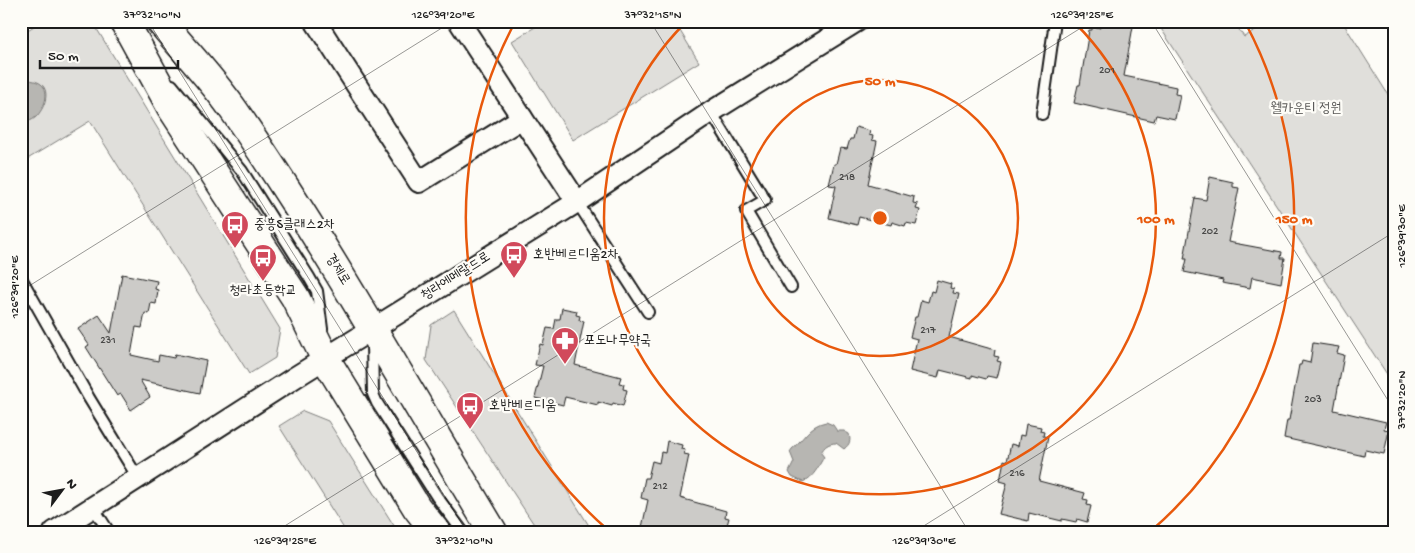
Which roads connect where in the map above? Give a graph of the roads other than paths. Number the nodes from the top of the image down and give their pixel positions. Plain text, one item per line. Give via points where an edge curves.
1 (160, 21) edge
2 (315, 21) edge
3 (459, 21) edge
4 (857, 21) edge
5 (1055, 21) edge
6 (128, 29) edge
7 (710, 112) junction
8 (1042, 114) dead end
9 (522, 118) junction
10 (577, 202) junction
11 (21, 278) edge
12 (791, 287) dead end
13 (648, 312) dead end
14 (371, 329) junction
15 (325, 358) junction
16 (138, 478) junction
17 (93, 507) junction
18 (54, 532) edge
19 (109, 532) edge
20 (436, 532) edge
21 (463, 532) edge
22 (493, 532) edge

1 - 14 main road, 경제로 via 234,111 340,274
2 - 9 street via 419,182
3 - 9 street
4 - 7 street, 청라에메랄드로
5 - 8 lane
6 - 15 main road via 171,107 295,297
7 - 10 street, 청라에메랄드로
7 - 12 lane via 765,200 746,211
9 - 10 street
10 - 13 lane
10 - 14 street, 청라에메랄드로
11 - 16 lane
14 - 15 street, 청라에메랄드로
14 - 21 lane via 373,394 377,403
14 - 22 main road, 경제로
15 - 16 street, 청라에메랄드로
15 - 20 main road via 417,508
16 - 17 street, 청라에메랄드로
17 - 18 street, 청라에메랄드로
17 - 19 lane

